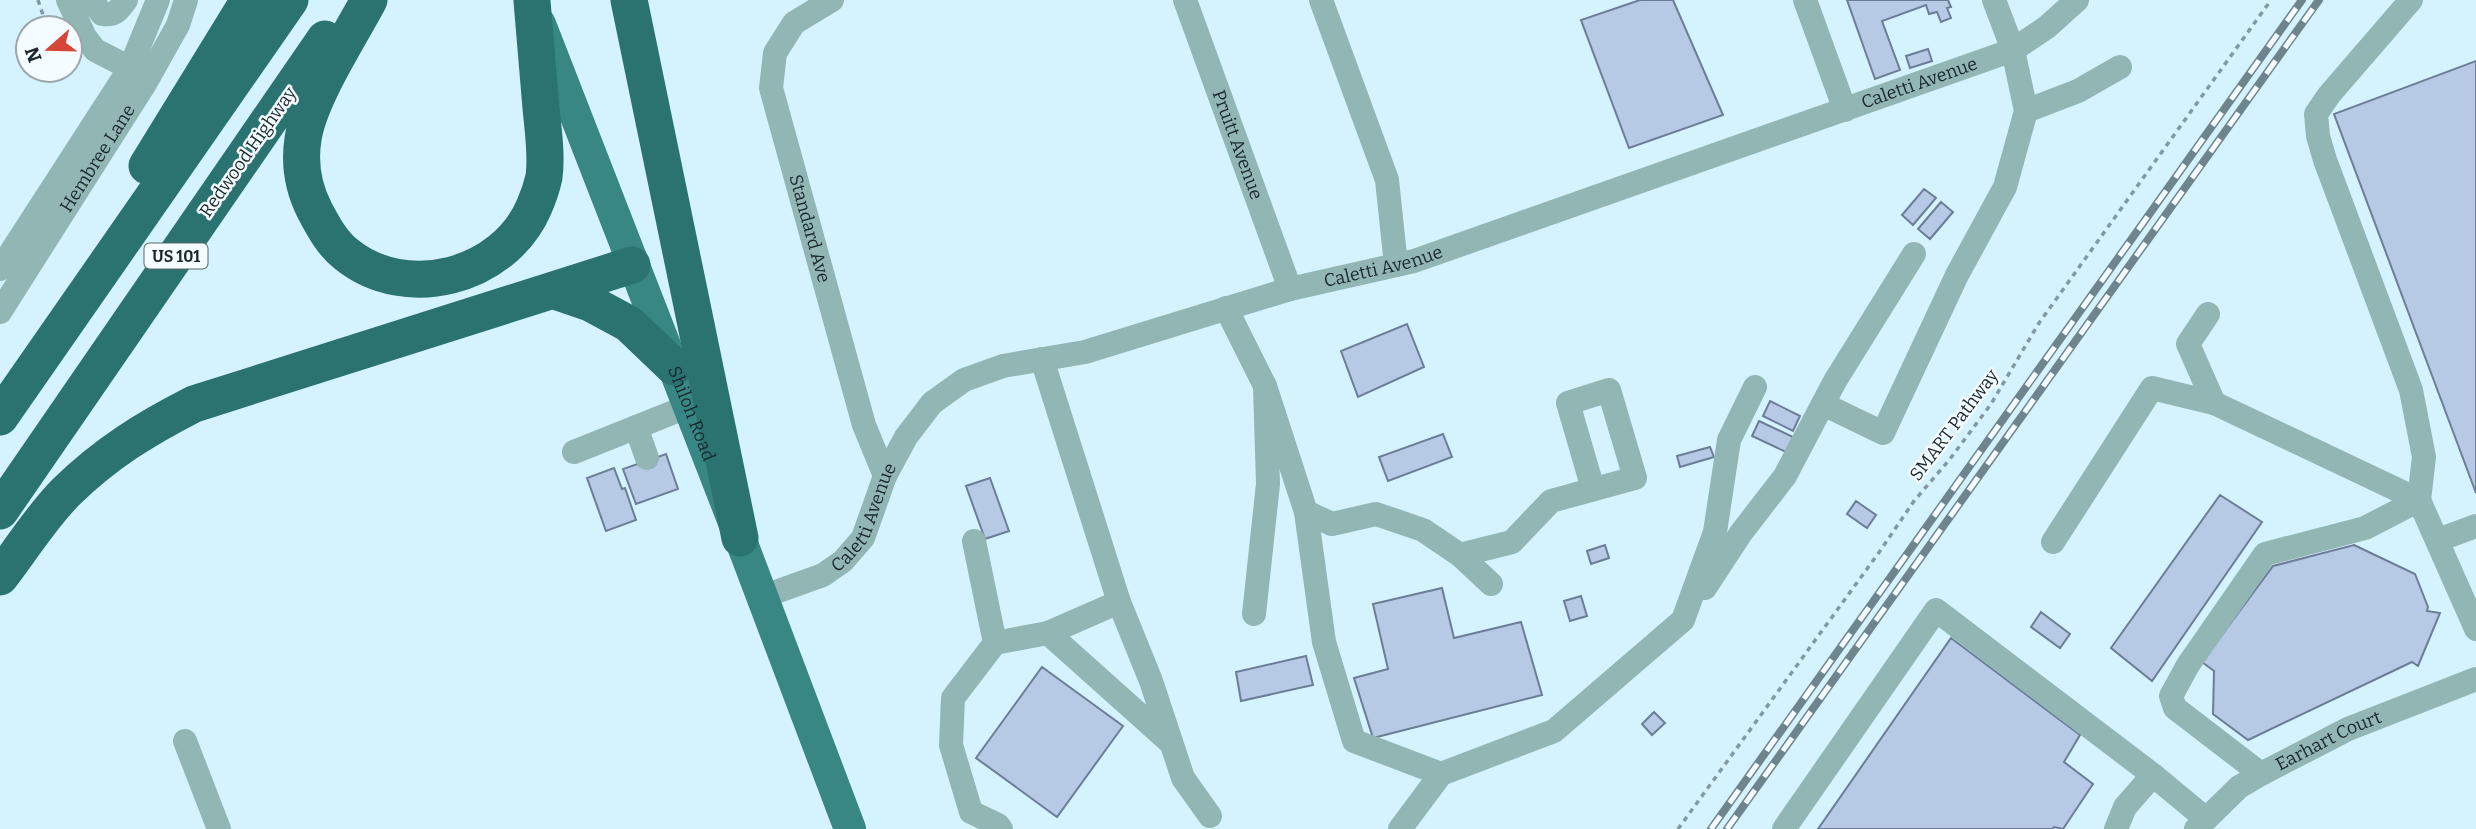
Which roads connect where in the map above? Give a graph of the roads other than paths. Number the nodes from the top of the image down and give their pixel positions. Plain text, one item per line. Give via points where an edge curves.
1 (68, 0) edge
2 (92, 0) edge
3 (126, 0) edge
4 (158, 0) edge
5 (187, 0) edge
6 (249, 0) edge
7 (290, 0) edge
8 (352, 0) edge
9 (369, 0) edge
10 (629, 0) edge
11 (832, 0) edge
12 (1185, 0) edge
13 (1321, 0) edge
14 (1805, 0) edge
15 (1994, 0) edge
16 (2077, 0) edge
17 (2411, 0) edge
18 (531, 1) edge
19 (2012, 50) junction
20 (2120, 67) dead end
21 (130, 68) junction
22 (1845, 110) junction
23 (2026, 111) junction
24 (1914, 254) dead end
25 (632, 265) junction
26 (1396, 265) junction
27 (0, 269) edge
28 (1290, 289) junction
29 (555, 291) junction
30 (1226, 308) junction
31 (0, 312) edge
32 (2208, 314) dead end
33 (45, 350) junction
34 (1042, 359) junction
35 (674, 366) junction
36 (1265, 386) junction
37 (1755, 387) dead end
38 (2214, 402) junction
39 (1823, 404) junction
40 (689, 406) junction
41 (0, 417) edge
42 (636, 428) junction
43 (575, 452) dead end
44 (647, 458) dead end
45 (885, 476) junction
46 (1593, 489) dead end
47 (2419, 500) junction
48 (0, 511) edge
49 (1306, 512) junction
50 (2476, 526) edge
51 (740, 538) junction
52 (2438, 540) junction
53 (974, 541) dead end
54 (2053, 542) dead end
55 (1460, 555) junction
56 (0, 577) edge
57 (1491, 584) dead end
58 (762, 597) junction
59 (1119, 602) junction
60 (1254, 614) dead end
61 (1683, 620) junction
62 (2476, 629) edge
63 (1048, 633) junction
64 (995, 643) junction
65 (2476, 679) edge
66 (186, 741) dead end
67 (1171, 743) junction
68 (1441, 774) junction
69 (2261, 774) junction
70 (2153, 775) junction
71 (1210, 816) dead end
72 (2201, 824) edge
73 (219, 829) edge
74 (850, 829) edge
75 (1001, 829) edge
76 (1400, 829) edge
77 (1784, 829) edge
78 (2116, 829) edge

1 - 21 street via 95,50
2 - 3 street via 102,14 109,15 118,12
4 - 21 street, Hembree Lane
5 - 31 street, Hembree Lane via 146,82
6 - 33 highway via 153,155
7 - 33 highway, US 101
8 - 48 highway, Redwood Highway / US 101
9 - 18 highway via 308,117 303,181 318,218 345,253 384,275 410,279 461,273 488,261 523,229 535,206 544,176 544,143
10 - 51 highway
11 - 45 street, Standard Ave via 794,23 775,52 771,88 864,425
12 - 28 street, Pruitt Avenue
13 - 26 street via 1387,180
14 - 22 street
15 - 19 street
16 - 19 street, Caletti Avenue
17 - 47 street via 2316,114 2325,160 2411,390 2424,457
18 - 25 main road, Shiloh Road
19 - 22 street, Caletti Avenue
19 - 23 street
20 - 23 street
21 - 27 street, Hembree Lane
22 - 26 street, Caletti Avenue
23 - 39 street via 2005,187 1957,275 1883,433
24 - 39 street
25 - 29 highway
25 - 35 main road, Shiloh Road
26 - 28 street, Caletti Avenue
28 - 30 street, Caletti Avenue
29 - 35 highway via 629,324
29 - 56 highway via 194,404 145,429 64,494
30 - 34 street, Caletti Avenue via 1085,352
30 - 36 street
32 - 38 street via 2188,344
33 - 41 highway, US 101
34 - 45 street, Caletti Avenue via 964,380 932,403
34 - 59 street
35 - 40 main road, Shiloh Road
36 - 49 street
36 - 60 street via 1268,484
37 - 61 street via 1729,440 1715,532
38 - 47 street
38 - 54 street via 2152,388
39 - 61 street via 1785,476
40 - 42 street
40 - 51 main road, Shiloh Road
42 - 43 street
42 - 44 street
45 - 58 street, Caletti Avenue via 863,538 843,561 823,575
46 - 55 street via 1551,500 1512,542
47 - 52 street
47 - 69 street via 2365,528 2265,554 2171,696 2175,708
49 - 55 street via 1332,524 1376,514 1423,530
49 - 68 street via 1324,642 1354,741
50 - 52 street
51 - 58 main road, Shiloh Road
52 - 62 street
53 - 64 street
55 - 57 street
58 - 74 main road, Shiloh Road
59 - 63 street
59 - 67 street
61 - 68 street via 1554,731
63 - 64 street
63 - 67 street
64 - 75 street via 953,698 951,745 971,812
65 - 69 street, Earhart Court via 2348,729
66 - 73 street
67 - 71 street via 1183,778
68 - 76 street
69 - 72 street, Earhart Court via 2239,787
70 - 72 street
70 - 77 street via 1937,610
70 - 78 street via 2125,807

